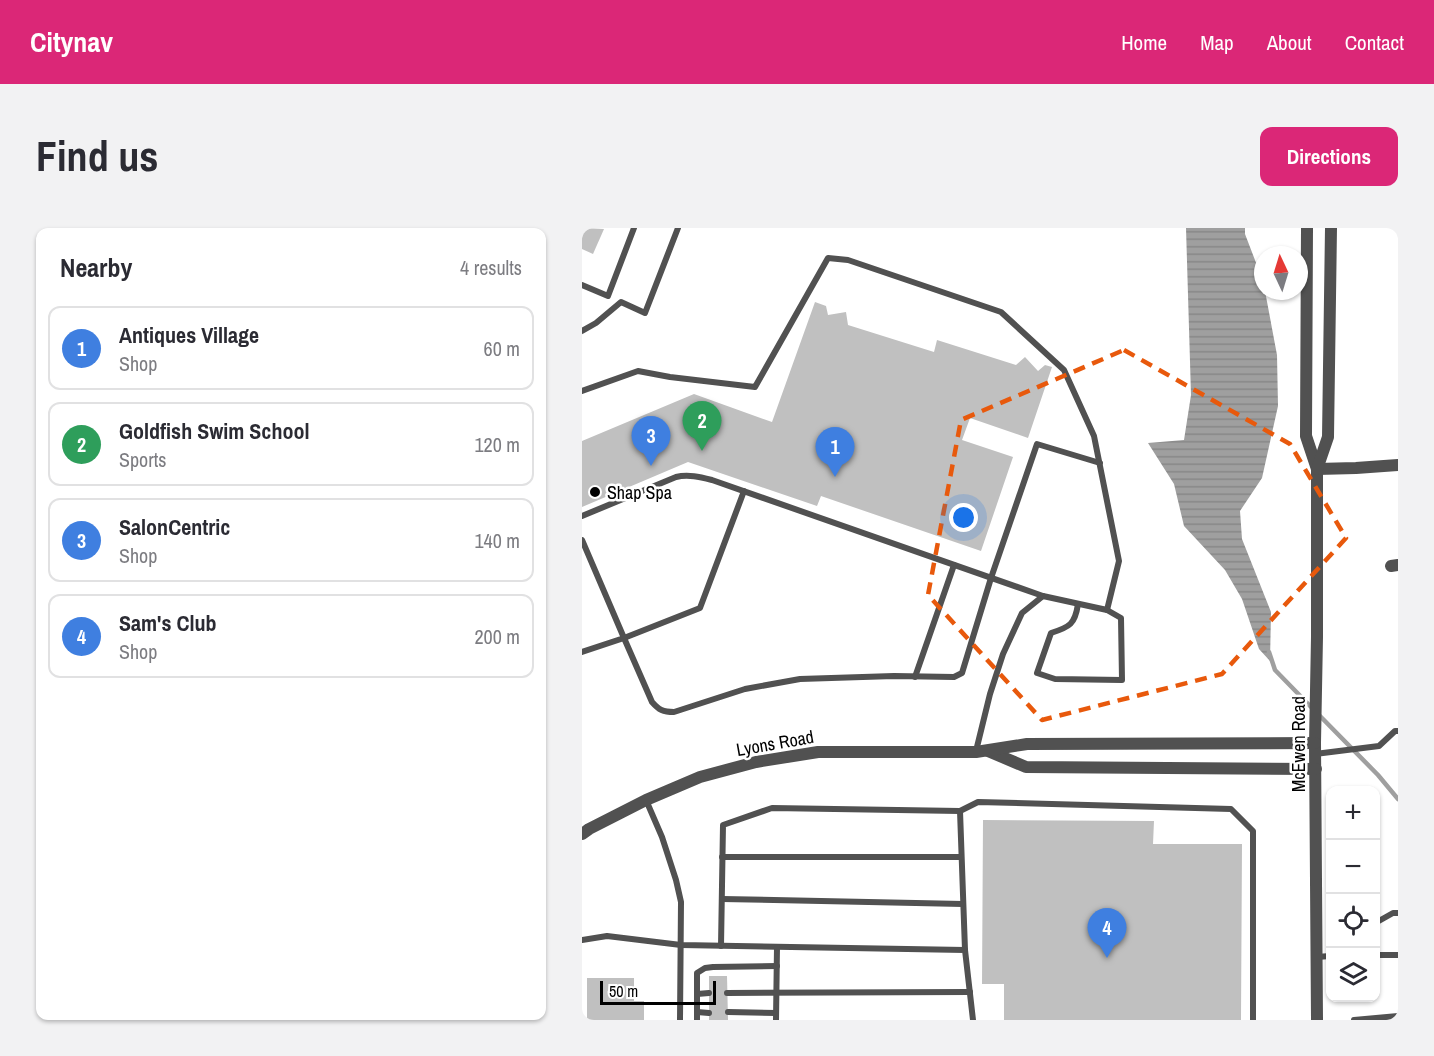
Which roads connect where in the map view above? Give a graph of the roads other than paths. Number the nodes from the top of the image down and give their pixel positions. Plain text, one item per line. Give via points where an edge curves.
1 (634, 228) edge
2 (678, 228) edge
3 (1307, 228) edge
4 (1330, 228) edge
5 (582, 285) edge
6 (608, 296) junction
7 (621, 302) junction
8 (582, 331) edge
9 (582, 391) edge
10 (1100, 463) junction
11 (1398, 465) edge
12 (1317, 469) junction
13 (744, 491) junction
14 (582, 516) edge
15 (582, 540) edge
16 (954, 565) junction
17 (991, 578) junction
18 (1043, 596) junction
19 (1078, 604) junction
20 (1107, 610) junction
21 (624, 638) junction
22 (582, 652) edge
23 (915, 676) junction
24 (1398, 731) edge
25 (1315, 748) junction
26 (982, 751) junction
27 (1316, 770) junction
28 (646, 800) junction
29 (960, 811) junction
30 (582, 834) edge
31 (722, 857) junction
32 (961, 858) junction
33 (722, 899) junction
34 (963, 904) junction
35 (1398, 913) edge
36 (1380, 920) edge
37 (582, 940) edge
38 (681, 945) junction
39 (721, 946) junction
40 (777, 947) junction
41 (965, 950) junction
42 (1380, 955) edge
43 (1398, 955) edge
44 (1326, 956) edge
45 (1317, 957) junction
46 (777, 966) junction
47 (970, 992) junction
48 (697, 993) junction
49 (709, 993) dead end
50 (727, 993) dead end
51 (777, 993) junction
52 (697, 1012) junction
53 (728, 1012) dead end
54 (709, 1013) dead end
55 (776, 1016) edge
56 (1398, 1016) edge
57 (1372, 1019) edge
58 (680, 1020) edge
59 (697, 1020) edge
60 (973, 1020) edge
61 (1253, 1020) edge
62 (1317, 1020) edge
63 (1354, 1020) edge

1 - 6 lane
2 - 7 lane via 645,313
3 - 12 street, McEwen Road via 1306,436
4 - 12 street, McEwen Road via 1328,437
5 - 6 lane
6 - 7 lane
7 - 8 lane
9 - 10 lane via 638,371 755,387 828,258 848,260 1000,312 1064,370 1095,436
10 - 17 lane via 1037,444
10 - 20 lane via 1119,561
11 - 12 street
12 - 25 street, McEwen Road
13 - 14 lane via 712,480 681,476
13 - 16 lane
13 - 21 lane via 700,608
15 - 21 lane
16 - 17 lane
16 - 23 lane
17 - 18 lane
17 - 23 lane via 962,673 954,677
18 - 19 lane
18 - 26 lane via 1022,613 1003,654 990,694
19 - 20 lane
19 - 20 lane via 1072,624 1051,633 1037,673 1055,679 1122,680 1121,618
21 - 22 lane
21 - 23 lane via 652,702 666,712 745,689 801,679
24 - 25 lane via 1379,746
25 - 26 street, Lyons Road via 1027,744
25 - 27 street, McEwen Road
26 - 27 street, Lyons Road via 1026,767
26 - 28 street, Lyons Road via 818,752 756,762 700,777
27 - 45 street, McEwen Road
28 - 30 street, Lyons Road
28 - 38 lane via 676,880 681,902
29 - 31 lane via 772,808 723,825
29 - 32 lane
29 - 61 lane via 978,802 1231,809 1253,831
31 - 32 lane
31 - 33 lane
32 - 34 lane
33 - 34 lane
33 - 39 lane
34 - 41 lane
35 - 36 lane
37 - 38 lane via 607,936
38 - 39 lane
38 - 58 lane
39 - 40 lane
40 - 41 lane
40 - 46 lane
41 - 47 lane
42 - 43 lane
44 - 45 lane
45 - 62 street, McEwen Road
46 - 48 lane via 705,968 697,973
46 - 51 lane
47 - 51 lane
47 - 60 lane
48 - 49 lane
48 - 52 lane
50 - 51 lane
51 - 55 lane
52 - 54 lane
52 - 59 lane
53 - 55 lane
56 - 57 lane
57 - 63 lane

